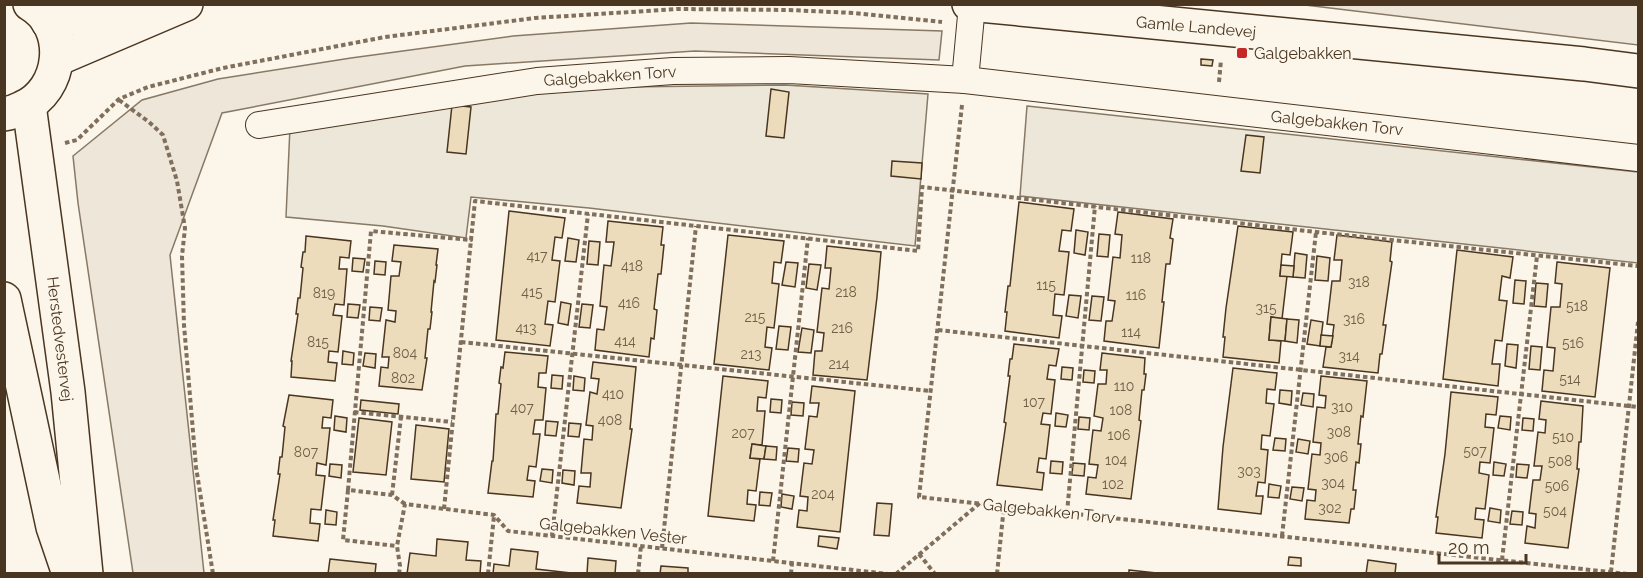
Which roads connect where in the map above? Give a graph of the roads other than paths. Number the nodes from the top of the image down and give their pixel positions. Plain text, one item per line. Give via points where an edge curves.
1 (163, 4) edge
2 (186, 4) edge
3 (970, 11) edge
4 (39, 13) edge
5 (57, 59) junction
6 (1638, 71) edge
7 (965, 80) junction
8 (17, 109) edge
9 (259, 125) dead end
10 (1638, 158) edge
11 (4, 299) edge
12 (69, 573) edge
13 (86, 573) edge

1 - 4 street
2 - 5 street
3 - 6 street, Gamle Landevej via 1223,29
3 - 7 street
4 - 5 street via 56,40
5 - 8 street via 53,77 43,93
7 - 9 street, Galgebakken Torv via 789,70 673,71 537,81
7 - 10 street, Galgebakken Torv
8 - 13 street, Herstedvestervej via 35,146 68,392
11 - 12 street via 53,527

